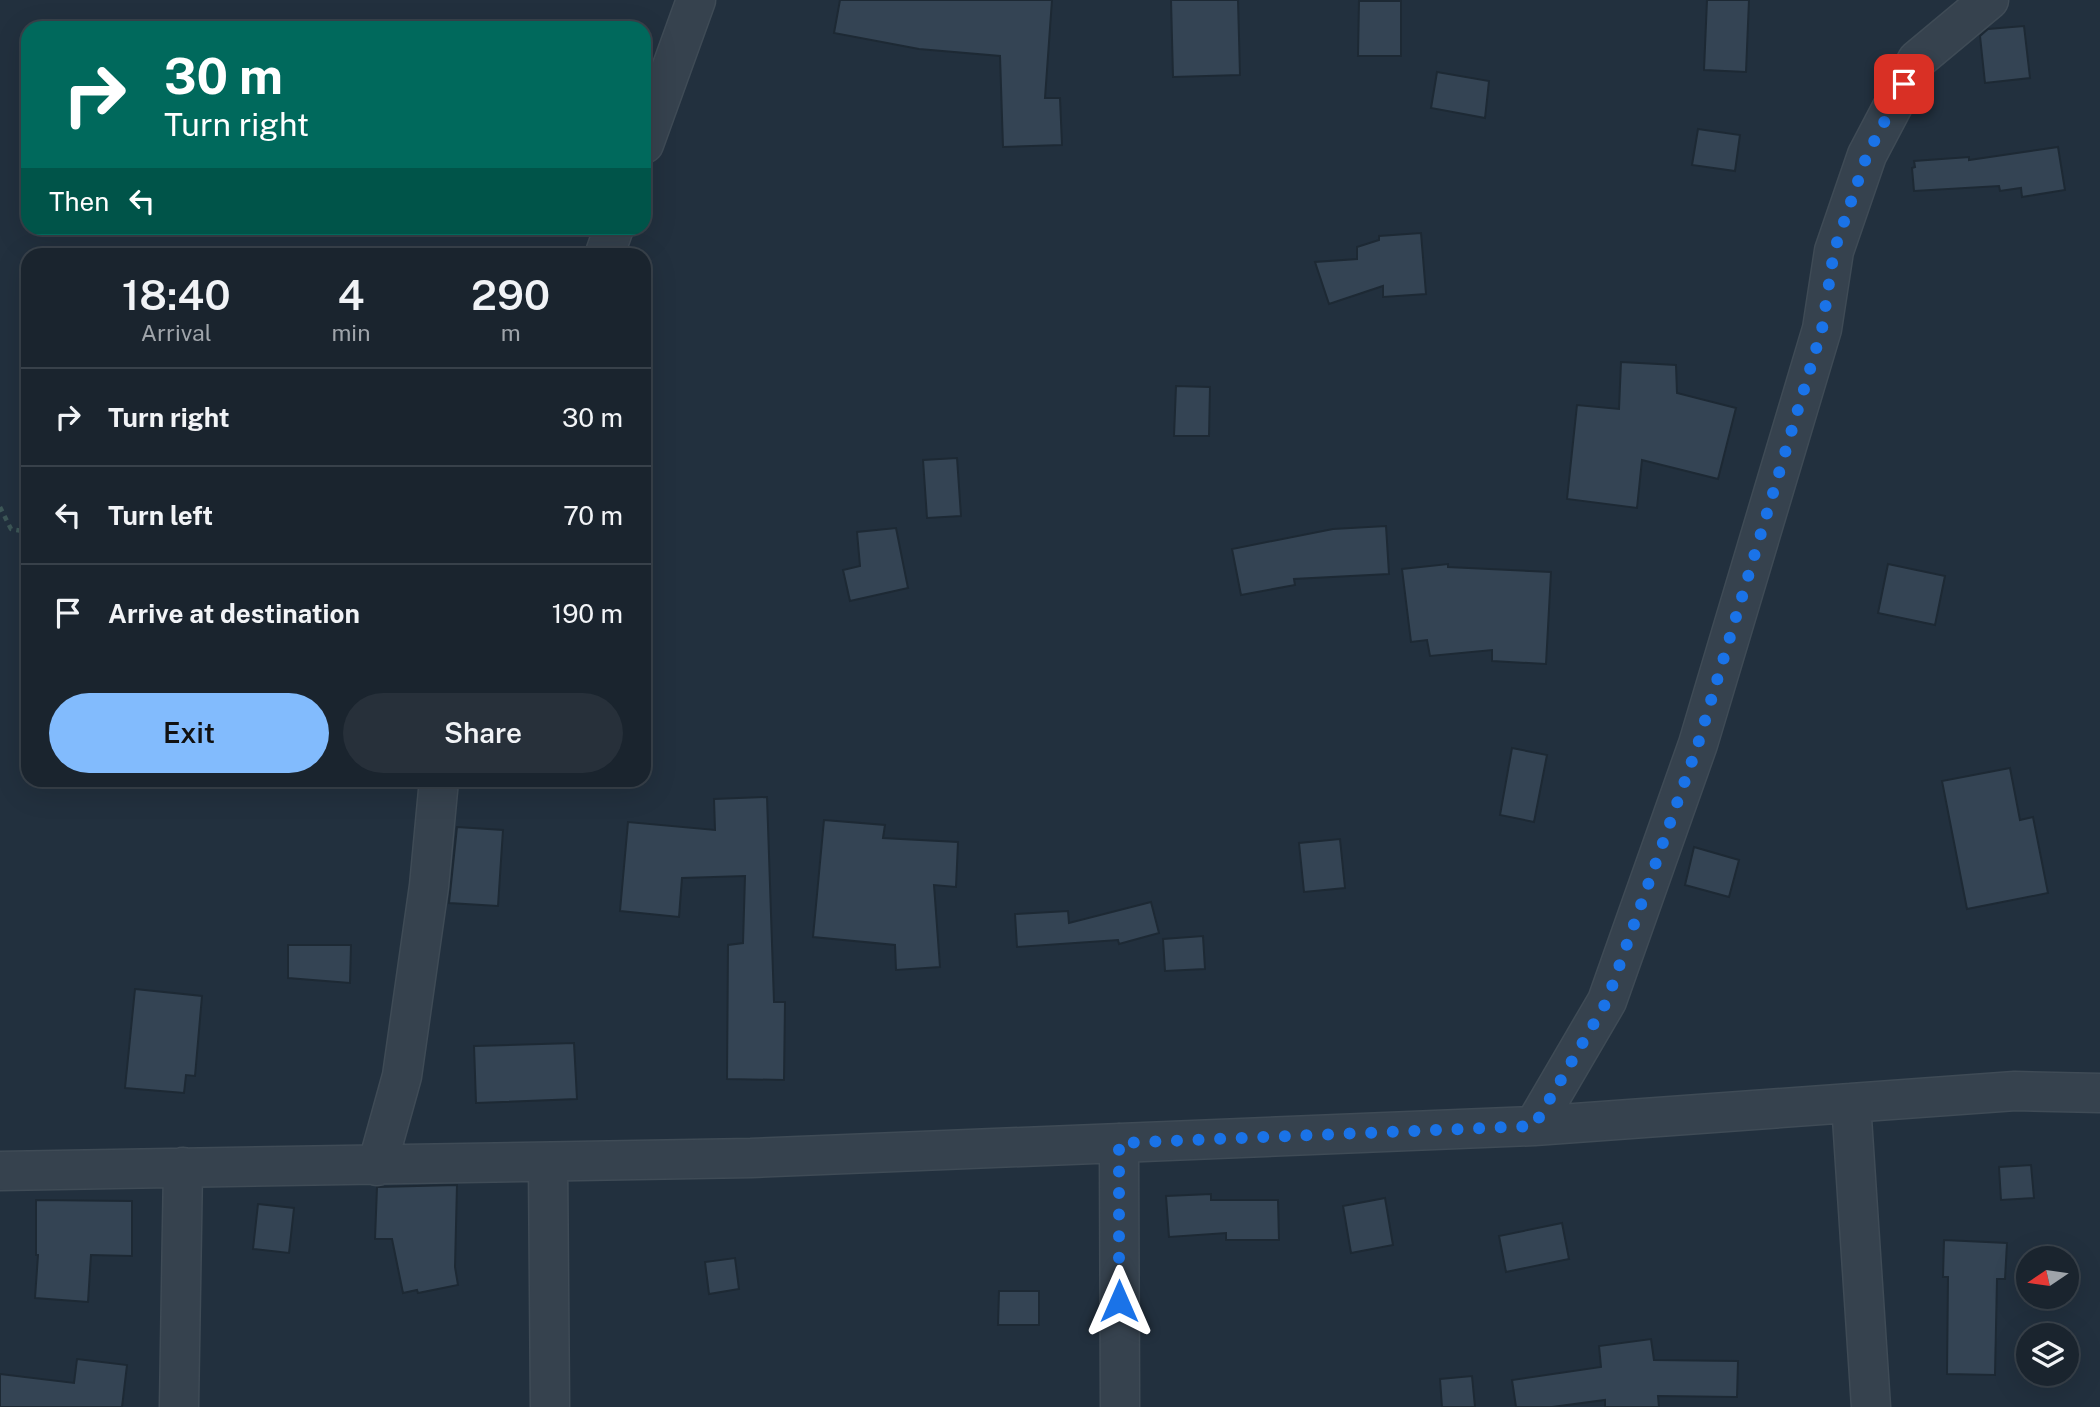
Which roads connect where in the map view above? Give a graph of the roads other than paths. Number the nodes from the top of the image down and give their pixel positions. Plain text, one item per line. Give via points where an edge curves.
1 (696, 0) edge
2 (1989, 0) edge
3 (651, 125) edge
4 (438, 787) edge
5 (2100, 1093) edge
6 (1851, 1103) junction
7 (1534, 1126) junction
8 (1119, 1143) junction
9 (548, 1163) junction
10 (377, 1166) junction
11 (183, 1167) junction
12 (0, 1171) edge
13 (179, 1407) edge
14 (550, 1407) edge
15 (1120, 1407) edge
16 (1871, 1407) edge

1 - 3 street
2 - 7 street via 1917,60 1867,155 1834,251 1822,329 1698,744 1607,1001
4 - 10 street via 402,1076
5 - 6 street via 2015,1091
6 - 7 street
6 - 16 street
7 - 8 street
8 - 9 street
8 - 15 street
9 - 10 street
9 - 14 street
10 - 11 street
11 - 12 street
11 - 13 street

